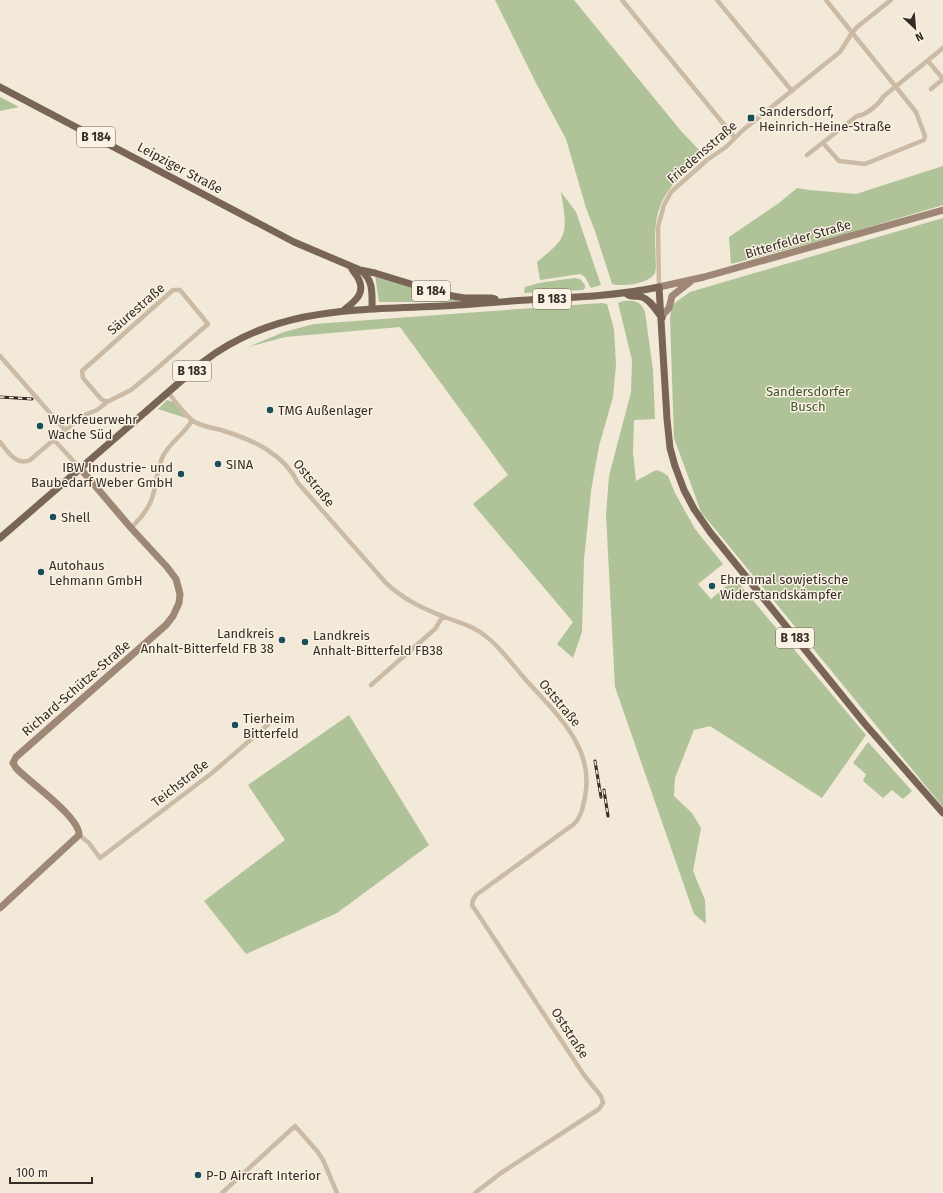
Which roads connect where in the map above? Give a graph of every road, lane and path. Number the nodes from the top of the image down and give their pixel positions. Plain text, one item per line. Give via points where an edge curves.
1 (622, 0) edge
2 (717, 0) edge
3 (826, 0) edge
4 (891, 0) edge
5 (852, 33) junction
6 (943, 48) edge
7 (928, 61) junction
8 (943, 79) edge
9 (896, 86) junction
10 (0, 87) edge
11 (931, 89) dead end
12 (792, 91) junction
13 (736, 138) junction
14 (823, 143) junction
15 (807, 155) dead end
16 (943, 210) edge
17 (351, 267) junction
18 (360, 270) junction
19 (692, 280) junction
20 (659, 287) junction
21 (622, 293) junction
22 (503, 302) junction
23 (372, 309) junction
24 (343, 311) junction
25 (662, 317) junction
26 (0, 356) edge
27 (168, 392) junction
28 (107, 402) junction
29 (192, 420) junction
30 (65, 430) junction
31 (54, 440) junction
32 (0, 442) edge
33 (80, 468) junction
34 (131, 528) junction
35 (0, 538) edge
36 (443, 616) junction
37 (371, 685) dead end
38 (271, 722) dead end
39 (943, 813) edge
40 (79, 835) junction
41 (0, 908) edge
42 (222, 1193) edge
43 (337, 1193) edge
44 (475, 1193) edge

1 - 13 street
2 - 12 street
3 - 5 street
4 - 5 street, Friedensstraße
5 - 9 street
5 - 12 street, Friedensstraße via 840,52
6 - 7 street
7 - 8 street
7 - 9 street
8 - 11 street
9 - 14 street via 882,100
9 - 14 street via 916,112 926,136 924,140 865,164 839,162
10 - 17 main road, Leipziger Straße / B 184 via 294,242
12 - 13 street, Friedensstraße
13 - 20 street, Friedensstraße via 679,184 664,205 658,227
14 - 15 street
16 - 19 street, Bitterfelder Straße
17 - 18 main road, B 184
17 - 24 main road via 360,282 361,292
18 - 22 main road, B 184 via 447,295 491,298
18 - 23 main road via 370,282
19 - 20 street, Bitterfelder Straße
19 - 25 street via 672,296
20 - 21 main road, B 183
20 - 25 main road, B 183
21 - 22 main road, B 183
21 - 25 main road, B 183 via 642,297
22 - 23 main road, B 183
23 - 24 main road, B 183
24 - 27 main road, B 183 via 280,322 253,332 211,356
25 - 39 main road, B 183 via 669,437 676,470 691,504 865,724
26 - 30 street
27 - 29 street, Oststraße
27 - 33 main road, B 183
28 - 28 street, Säurestraße via 131,390 208,324 180,290 173,290 82,371 83,378 101,399
28 - 30 street, Säurestraße via 97,410 82,416
29 - 34 street via 165,454 151,502
29 - 36 street, Oststraße via 242,437 278,458 386,583 405,598
30 - 31 street, Säurestraße
31 - 32 street, Säurestraße via 24,462 16,460
31 - 33 street
33 - 34 street
33 - 35 main road, B 183
34 - 40 street, Richard-Schütze-Straße via 172,573 180,594 178,607 166,625 19,754 14,763 19,772 69,815 78,828
36 - 37 street via 435,629
36 - 44 street, Oststraße via 472,627 486,636 568,728 578,743 587,783 578,820 476,895 472,906 584,1075 601,1096 603,1103 599,1109
38 - 40 street, Teichstraße via 212,772 100,858
40 - 41 street
42 - 43 street via 295,1126 323,1160

